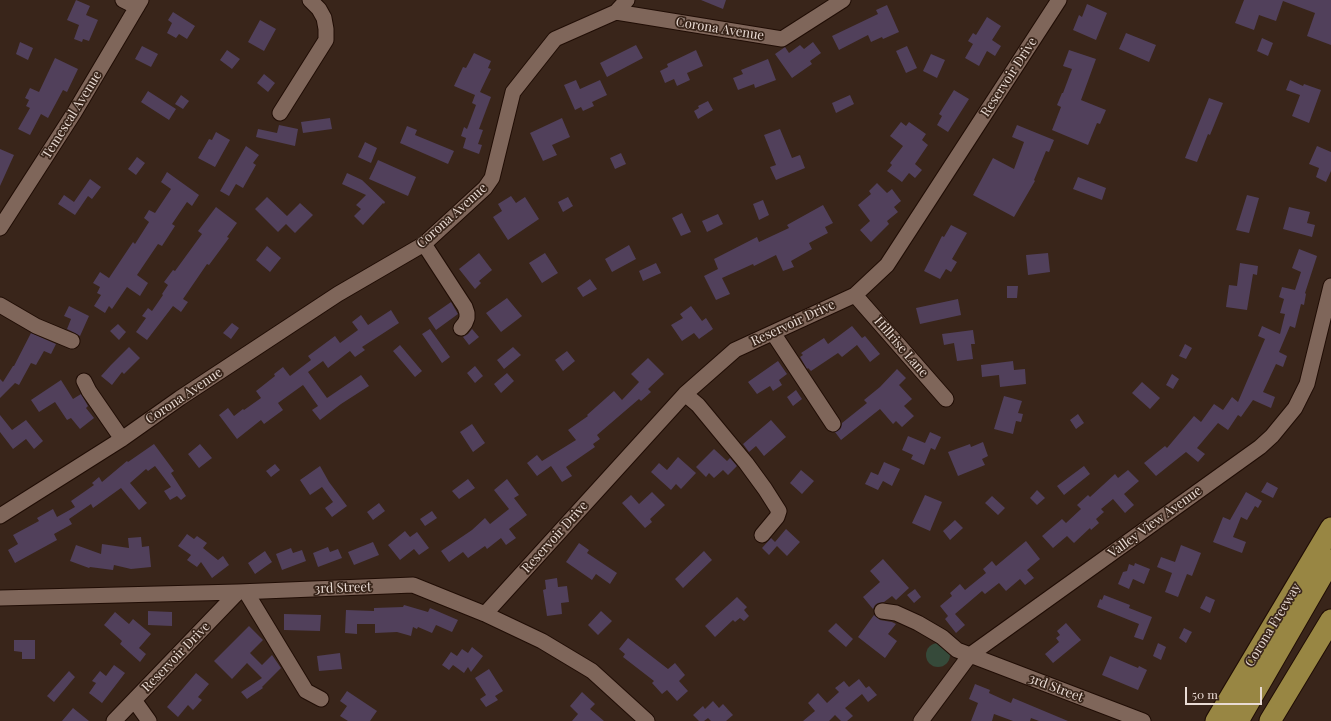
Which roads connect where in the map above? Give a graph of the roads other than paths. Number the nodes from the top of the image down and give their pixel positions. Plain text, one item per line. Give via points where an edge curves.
1 (123, 0) edge
2 (310, 0) edge
3 (627, 0) edge
4 (843, 0) edge
5 (1059, 0) edge
6 (139, 4) edge
7 (618, 6) edge
8 (280, 113) dead end
9 (0, 228) edge
10 (424, 244) junction
11 (1331, 286) edge
12 (855, 295) junction
13 (0, 305) edge
14 (461, 328) dead end
15 (773, 333) junction
16 (72, 341) dead end
17 (84, 381) dead end
18 (685, 394) junction
19 (946, 399) dead end
20 (833, 424) dead end
21 (122, 439) junction
22 (0, 516) edge
23 (1329, 531) edge
24 (762, 536) dead end
25 (1331, 560) edge
26 (1331, 586) edge
27 (242, 592) junction
28 (0, 598) edge
29 (882, 611) dead end
30 (485, 614) junction
31 (1331, 620) edge
32 (970, 655) junction
33 (321, 698) dead end
34 (134, 700) junction
35 (1248, 716) edge
36 (114, 721) edge
37 (149, 721) edge
38 (647, 721) edge
39 (921, 721) edge
40 (1143, 721) edge
41 (1216, 721) edge

1 - 6 street
2 - 8 street via 324,18 326,40
3 - 7 street
4 - 7 street, Corona Avenue via 782,39
5 - 12 street, Reservoir Drive via 887,265
6 - 9 street, Temescal Avenue via 74,113
7 - 10 street, Corona Avenue via 555,39 513,92 492,178 486,188
10 - 14 street via 468,313
10 - 21 street, Corona Avenue via 338,294
11 - 32 street, Valley View Avenue via 1307,384 1295,408 1272,436
12 - 15 street, Reservoir Drive
12 - 19 street, Hillrise Lane
13 - 16 street via 36,326
15 - 18 street, Reservoir Drive via 735,350
15 - 20 street
17 - 21 street
18 - 24 street via 698,405 746,463 779,511
18 - 30 street, Reservoir Drive
21 - 22 street, Corona Avenue
23 - 35 highway, Corona Freeway
25 - 35 highway
26 - 35 highway
27 - 28 street, 3rd Street
27 - 30 street, 3rd Street via 413,585
27 - 33 street via 306,691
27 - 34 street, Reservoir Drive
29 - 32 street, 3rd Street via 896,613 918,623 942,637 957,650
30 - 38 street, 3rd Street via 542,641 592,671
31 - 35 highway, Corona Freeway
32 - 39 street, Valley View Avenue
32 - 40 street, 3rd Street
34 - 36 street, Reservoir Drive
34 - 37 street
35 - 41 highway, Corona Freeway

